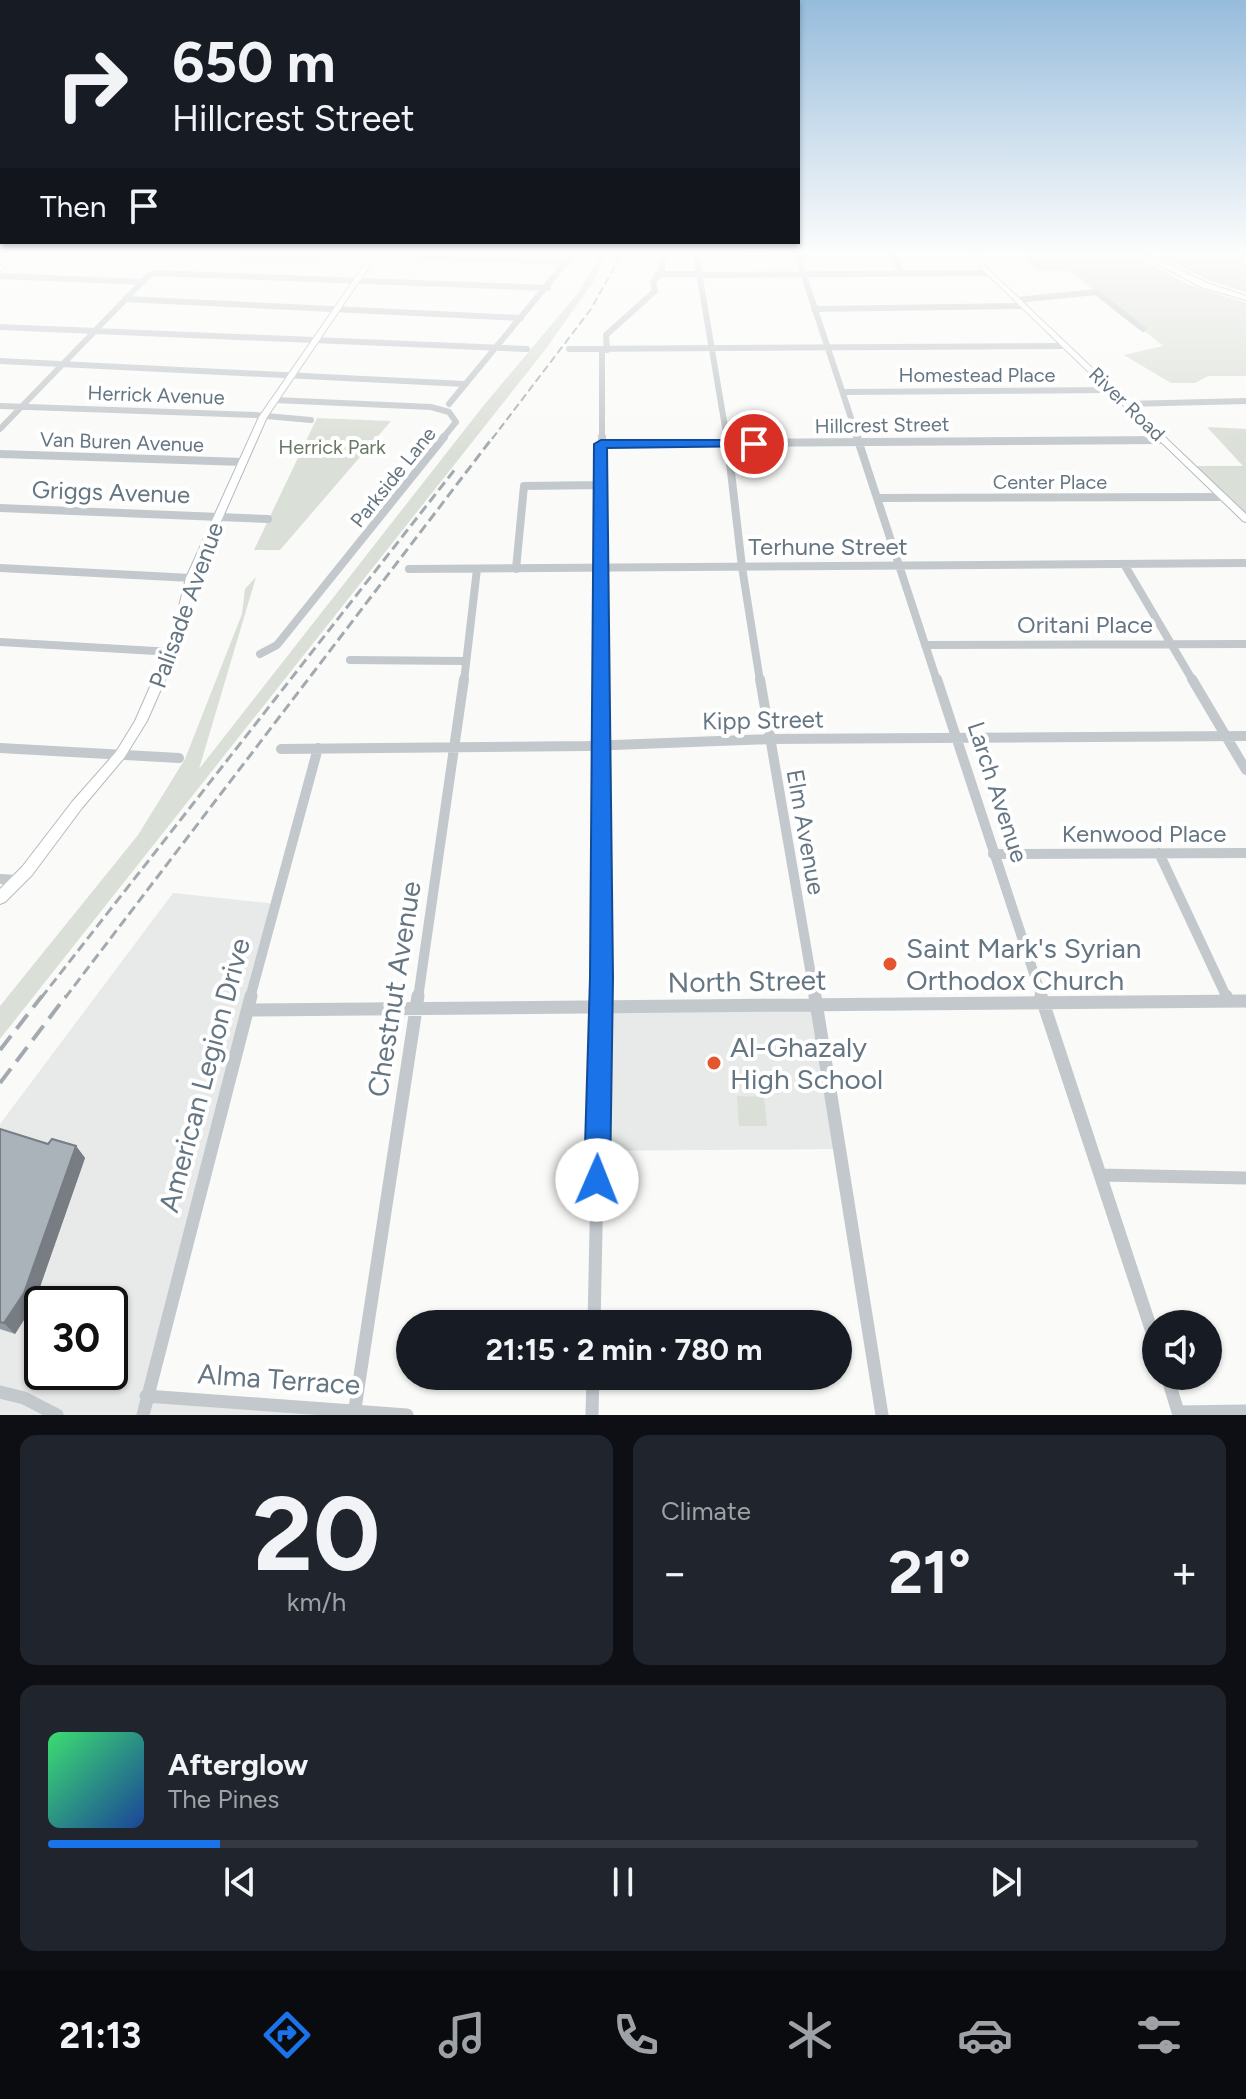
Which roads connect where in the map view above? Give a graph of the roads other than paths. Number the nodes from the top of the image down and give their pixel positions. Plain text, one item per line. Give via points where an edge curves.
1 (103, 321) edge
2 (329, 321) edge
3 (518, 321) edge
4 (622, 321) edge
5 (706, 321) edge
6 (818, 321) edge
7 (1040, 321) edge
8 (1133, 321) edge
9 (0, 327) edge
10 (1143, 329) dead end
11 (94, 330) junction
12 (315, 340) junction
13 (1066, 346) junction
14 (827, 348) junction
15 (495, 349) junction
16 (527, 349) dead end
17 (569, 349) dead end
18 (710, 349) junction
19 (605, 350) junction
20 (0, 361) edge
21 (61, 364) junction
22 (291, 376) junction
23 (465, 384) junction
24 (1112, 390) junction
25 (843, 392) junction
26 (275, 400) junction
27 (1246, 401) edge
28 (449, 404) dead end
29 (1126, 404) junction
30 (0, 406) edge
31 (21, 407) junction
32 (263, 417) junction
33 (311, 420) dead end
34 (0, 429) edge
35 (1164, 440) junction
36 (858, 441) junction
37 (601, 444) junction
38 (728, 444) junction
39 (0, 454) edge
40 (243, 462) junction
41 (600, 485) junction
42 (1223, 497) junction
43 (877, 498) junction
44 (0, 508) edge
45 (219, 516) junction
46 (268, 519) dead end
47 (1246, 519) edge
48 (1246, 563) edge
49 (1124, 564) junction
50 (899, 566) junction
51 (742, 567) junction
52 (0, 568) edge
53 (600, 568) junction
54 (409, 569) dead end
55 (477, 569) junction
56 (516, 569) junction
57 (191, 578) junction
58 (0, 642) edge
59 (1170, 644) junction
60 (1246, 644) edge
61 (925, 645) junction
62 (173, 652) junction
63 (260, 654) dead end
64 (350, 660) dead end
65 (466, 661) junction
66 (1224, 736) junction
67 (1246, 736) edge
68 (955, 738) junction
69 (769, 739) junction
70 (602, 745) junction
71 (456, 746) junction
72 (0, 748) edge
73 (318, 748) junction
74 (281, 749) dead end
75 (120, 755) junction
76 (179, 758) dead end
77 (1246, 770) edge
78 (1159, 853) junction
79 (1246, 853) edge
80 (993, 854) junction
81 (0, 879) edge
82 (19, 880) junction
83 (0, 898) edge
84 (1228, 1001) junction
85 (1246, 1001) edge
86 (1045, 1002) junction
87 (816, 1004) junction
88 (601, 1007) junction
89 (417, 1009) junction
90 (249, 1010) junction
91 (1100, 1175) junction
92 (1246, 1178) edge
93 (594, 1310) edge
94 (1145, 1310) edge
95 (593, 1390) edge
96 (1171, 1390) edge
97 (0, 1392) edge
98 (146, 1396) junction
99 (1246, 1411) edge
100 (354, 1412) edge
101 (1179, 1414) edge
102 (57, 1415) edge
103 (143, 1415) edge
104 (407, 1415) edge
105 (592, 1415) edge
106 (882, 1415) edge

1 - 11 street
2 - 12 street, Palisade Avenue
3 - 15 street
4 - 19 street via 606,335
5 - 18 street, Elm Avenue
6 - 14 street, Larch Avenue
7 - 13 street, River Road
8 - 10 street
9 - 11 street
11 - 12 street
11 - 21 street
12 - 15 street
12 - 22 street, Palisade Avenue
13 - 14 street
13 - 24 street, River Road
14 - 18 street
14 - 25 street, Larch Avenue
15 - 16 street
15 - 23 street
17 - 19 street
18 - 19 street
18 - 38 street, Elm Avenue
19 - 37 street
20 - 21 street
21 - 22 street
21 - 31 street
22 - 23 street
22 - 26 street, Palisade Avenue
23 - 28 street
24 - 25 street, Homestead Place
24 - 29 street, River Road
25 - 36 street, Larch Avenue
26 - 32 street, Palisade Avenue
26 - 63 street, Parkside Lane via 431,407 449,412 456,422 277,645
27 - 29 street
29 - 35 street, River Road
30 - 31 street, Herrick Avenue
31 - 32 street, Herrick Avenue
31 - 34 street
32 - 33 street, Herrick Avenue
32 - 40 street, Palisade Avenue
35 - 36 street, Hillcrest Street
35 - 42 street, River Road
36 - 38 street, Hillcrest Street
36 - 43 street, Larch Avenue
37 - 38 street, Hillcrest Street
37 - 41 street
38 - 51 street, Elm Avenue
39 - 40 street, Van Buren Avenue
40 - 45 street, Palisade Avenue
41 - 53 street
41 - 56 street via 524,486
42 - 43 street, Center Place
42 - 47 street, River Road
43 - 50 street, Larch Avenue
44 - 45 street, Griggs Avenue
45 - 46 street, Griggs Avenue
45 - 57 street, Palisade Avenue
48 - 49 street, Terhune Street
49 - 50 street, Terhune Street
49 - 59 street
50 - 51 street, Terhune Street
50 - 61 street, Larch Avenue
51 - 53 street, Terhune Street
51 - 69 street, Elm Avenue
52 - 57 street
53 - 56 street, Terhune Street
53 - 70 street
54 - 55 street, Terhune Street
55 - 56 street, Terhune Street
55 - 65 street, Chestnut Avenue
57 - 62 street, Palisade Avenue
58 - 62 street
59 - 60 street, Oritani Place
59 - 61 street, Oritani Place
59 - 66 street
61 - 68 street, Larch Avenue
62 - 75 street, Palisade Avenue
64 - 65 street
65 - 71 street, Chestnut Avenue
66 - 67 street, Kipp Street
66 - 68 street, Kipp Street
66 - 77 street
68 - 69 street, Kipp Street
68 - 80 street, Larch Avenue
69 - 70 street, Kipp Street
69 - 87 street, Elm Avenue
70 - 71 street, Kipp Street
70 - 88 street
71 - 73 street, Kipp Street
71 - 89 street, Chestnut Avenue
72 - 75 street
73 - 74 street, Kipp Street
73 - 90 street, American Legion Drive
75 - 76 street
75 - 82 street, Palisade Avenue
78 - 79 street, Kenwood Place
78 - 80 street, Kenwood Place
78 - 84 street
80 - 86 street, Larch Avenue
81 - 82 street
82 - 83 street, Palisade Avenue
84 - 85 street, North Street
84 - 86 street, North Street
86 - 87 street, North Street
86 - 91 street, Larch Avenue
87 - 88 street, North Street
87 - 106 street, Elm Avenue
88 - 89 street, North Street
88 - 93 street
89 - 90 street, North Street
89 - 100 street, Chestnut Avenue
90 - 98 street, American Legion Drive
91 - 92 street
91 - 94 street, Larch Avenue
95 - 105 street
96 - 101 street
97 - 102 street
98 - 100 street, Alma Terrace
98 - 103 street, American Legion Drive
99 - 101 street
100 - 104 street, Alma Terrace

